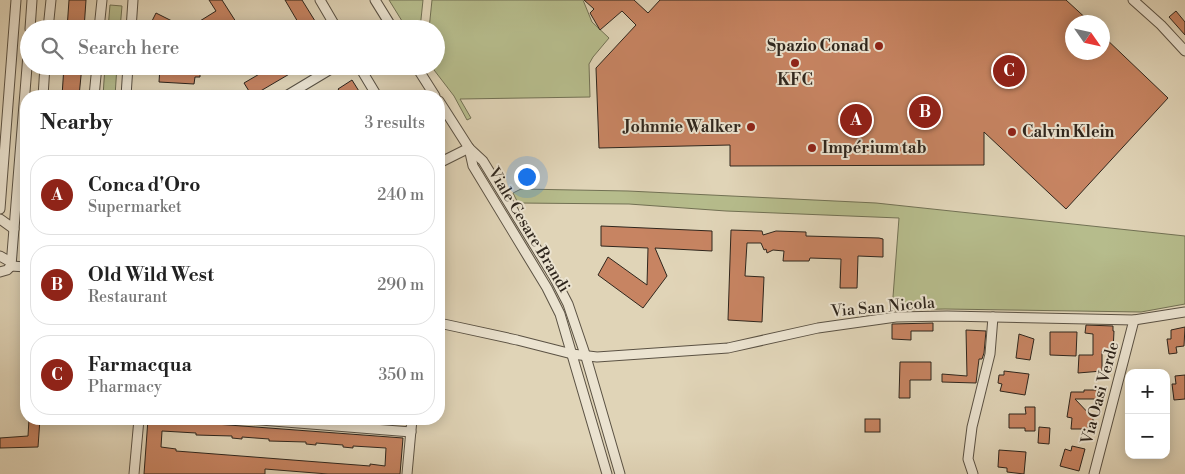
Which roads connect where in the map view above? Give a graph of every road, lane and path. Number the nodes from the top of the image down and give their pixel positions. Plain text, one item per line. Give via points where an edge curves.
1 (16, 0) edge
2 (32, 0) edge
3 (50, 0) edge
4 (102, 0) edge
5 (133, 0) edge
6 (320, 0) edge
7 (375, 0) edge
8 (1133, 0) edge
9 (31, 20) edge
10 (49, 20) edge
11 (100, 20) edge
12 (132, 20) edge
13 (332, 20) edge
14 (387, 20) edge
15 (1185, 51) edge
16 (26, 75) edge
17 (44, 75) edge
18 (96, 75) edge
19 (127, 75) edge
20 (321, 75) edge
21 (364, 75) edge
22 (422, 75) edge
23 (25, 90) edge
24 (43, 90) edge
25 (95, 90) edge
26 (126, 90) edge
27 (296, 90) edge
28 (373, 90) edge
29 (431, 90) edge
30 (445, 111) edge
31 (469, 148) junction
32 (20, 154) edge
33 (445, 161) edge
34 (0, 208) edge
35 (0, 219) edge
36 (14, 229) junction
37 (0, 256) edge
38 (11, 266) junction
39 (20, 267) edge
40 (0, 272) edge
41 (1185, 312) edge
42 (993, 317) junction
43 (1134, 320) junction
44 (445, 324) edge
45 (572, 354) junction
46 (586, 357) junction
47 (139, 425) edge
48 (323, 425) edge
49 (412, 425) edge
50 (411, 432) junction
51 (134, 474) edge
52 (407, 474) edge
53 (607, 474) edge
54 (620, 474) edge
55 (973, 474) edge
56 (1094, 474) edge

1 - 34 street
2 - 9 street
3 - 10 street
4 - 11 street
5 - 12 street
6 - 13 street
7 - 14 street
8 - 15 street
16 - 23 street
17 - 24 street
18 - 25 street
19 - 26 street
20 - 27 street
21 - 28 street
22 - 29 street
30 - 31 street
31 - 33 street
31 - 45 street, Viale Cesare Brandi via 473,166 554,300
31 - 46 street, Viale Cesare Brandi via 483,161 554,277 568,304
32 - 36 street
35 - 36 street
36 - 38 street
37 - 38 street
38 - 39 street
38 - 40 street
41 - 43 street, Via San Nicola
42 - 43 street, Via San Nicola
42 - 46 street, Via San Nicola via 896,317 818,328 728,348
42 - 55 street via 990,354 972,427 968,459
43 - 56 street, Via Oasi Verde
44 - 45 street
45 - 46 street, Via San Nicola
45 - 53 street, Viale Cesare Brandi
46 - 54 street, Viale Cesare Brandi
47 - 51 street
48 - 50 street
49 - 50 street
50 - 52 street

